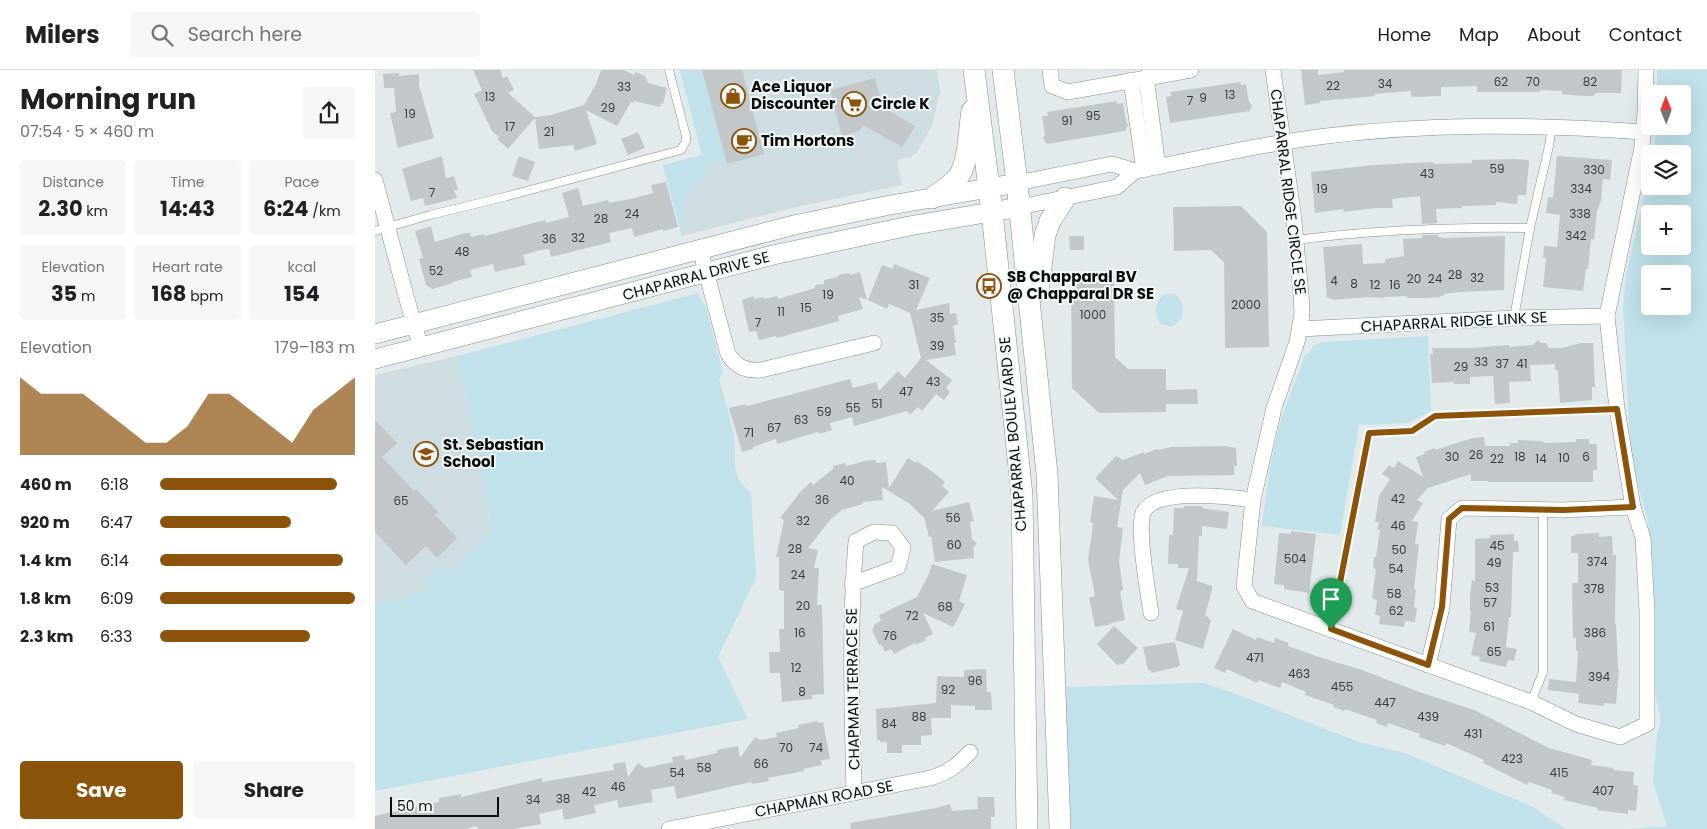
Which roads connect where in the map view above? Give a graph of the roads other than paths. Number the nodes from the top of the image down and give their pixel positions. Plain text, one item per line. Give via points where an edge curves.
1 (669, 70) edge
2 (1003, 70) edge
3 (1050, 70) edge
4 (1191, 70) edge
5 (1273, 70) edge
6 (1646, 70) edge
7 (975, 75) edge
8 (1139, 78) junction
9 (1646, 85) edge
10 (1552, 126) junction
11 (1641, 132) edge
12 (1644, 135) edge
13 (1283, 142) junction
14 (1146, 169) junction
15 (375, 180) edge
16 (1017, 183) junction
17 (989, 188) junction
18 (932, 198) junction
19 (1065, 198) junction
20 (1020, 207) junction
21 (992, 212) junction
22 (1530, 228) junction
23 (381, 229) edge
24 (1296, 240) junction
25 (700, 249) junction
26 (706, 272) junction
27 (1607, 316) junction
28 (1514, 318) junction
29 (414, 325) junction
30 (1300, 329) junction
31 (375, 334) edge
32 (1033, 336) junction
33 (874, 343) dead end
34 (421, 348) junction
35 (375, 359) edge
36 (1617, 409) junction
37 (1253, 500) junction
38 (1633, 507) junction
39 (1543, 509) junction
40 (852, 584) dead end
41 (1151, 613) dead end
42 (1331, 629) junction
43 (1428, 665) junction
44 (1531, 702) junction
45 (971, 752) dead end
46 (854, 793) junction
47 (672, 829) edge
48 (1027, 829) edge
49 (1060, 829) edge

1 - 23 lane via 687,141 681,150
2 - 16 main road, CHAPARRAL BOULEVARD SE
3 - 8 street via 1053,86 1067,92
4 - 8 street
5 - 13 street, CHAPARRAL RIDGE CIRCLE SE
6 - 9 street, CHAPARRAL RIDGE CIRCLE SE
7 - 17 main road, CHAPARRAL BOULEVARD SE
7 - 18 main road via 963,166 956,179
8 - 14 street
10 - 11 street
10 - 13 street via 1425,127
10 - 22 lane
12 - 27 street, CHAPARRAL RIDGE CIRCLE SE
13 - 14 street
13 - 24 street, CHAPARRAL RIDGE CIRCLE SE
14 - 16 street via 1112,164
14 - 19 street via 1117,187
15 - 23 street
16 - 17 street, CHAPARRAL DRIVE SE
16 - 20 main road, CHAPARRAL BOULEVARD SE
17 - 18 street, CHAPARRAL DRIVE SE
17 - 21 main road, CHAPARRAL BOULEVARD SE
18 - 25 street, CHAPARRAL DRIVE SE via 815,220
19 - 20 street
19 - 32 main road via 1050,221 1043,244
20 - 21 street, CHAPARRAL DRIVE SE
20 - 32 main road, CHAPARRAL BOULEVARD SE
21 - 26 street, CHAPARRAL DRIVE SE via 927,222
21 - 48 main road, CHAPARRAL BOULEVARD SE via 1022,495
22 - 24 lane via 1375,231
22 - 28 lane
23 - 29 street
24 - 30 street, CHAPARRAL RIDGE CIRCLE SE via 1302,314
25 - 26 street
25 - 29 street, CHAPARRAL DRIVE SE
26 - 33 street via 728,354 743,368 761,370
26 - 34 street, CHAPARRAL DRIVE SE
27 - 28 street, CHAPARRAL RIDGE LINK SE
27 - 36 street, CHAPARRAL RIDGE CIRCLE SE
28 - 30 street, CHAPARRAL RIDGE LINK SE
29 - 31 street, CHAPARRAL DRIVE SE
29 - 34 street
30 - 37 street, CHAPARRAL RIDGE CIRCLE SE via 1274,408
32 - 49 main road, CHAPARRAL BOULEVARD SE via 1047,474
34 - 35 street, CHAPARRAL DRIVE SE
36 - 38 street, CHAPARRAL RIDGE CIRCLE SE
36 - 42 lane via 1435,416 1412,431 1369,433
37 - 41 street via 1179,496 1160,501 1146,510 1142,518 1142,537
37 - 42 street, CHAPARRAL RIDGE CIRCLE SE via 1244,586 1253,601
38 - 39 street
38 - 44 street, CHAPARRAL RIDGE CIRCLE SE via 1643,538 1647,724 1620,737 1576,724
39 - 43 street via 1462,508 1449,519 1442,607
39 - 44 lane via 1543,672
40 - 46 street, CHAPMAN TERRACE SE
42 - 43 street, CHAPARRAL RIDGE CIRCLE SE
43 - 44 street, CHAPARRAL RIDGE CIRCLE SE
45 - 46 street, CHAPMAN ROAD SE via 960,764 943,774
46 - 47 street, CHAPMAN ROAD SE

